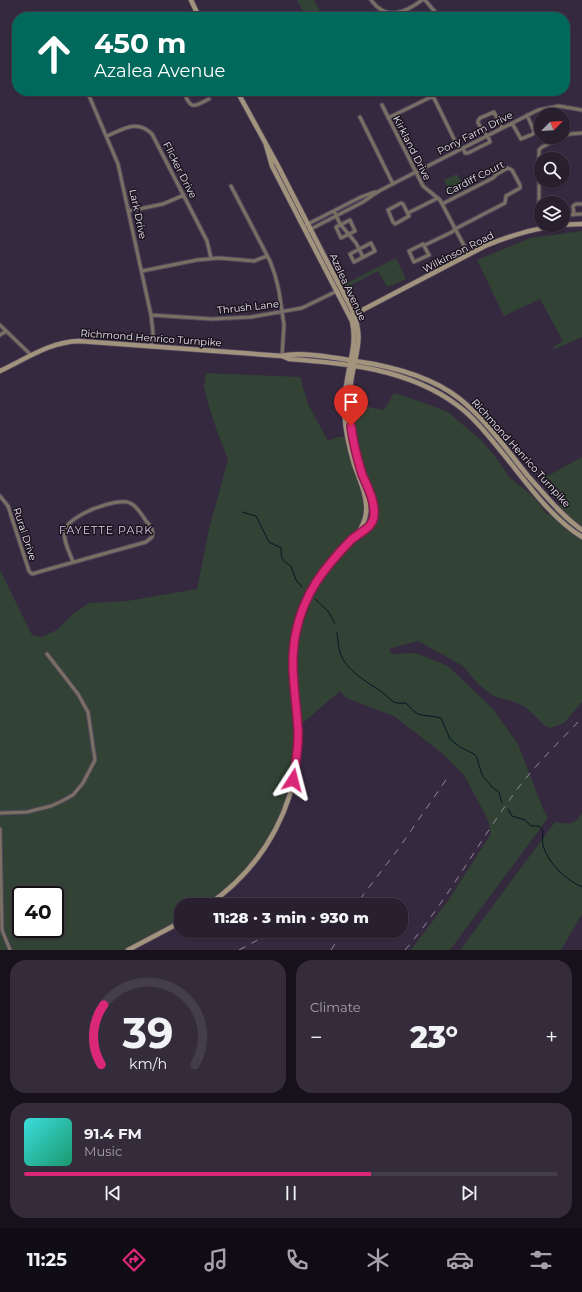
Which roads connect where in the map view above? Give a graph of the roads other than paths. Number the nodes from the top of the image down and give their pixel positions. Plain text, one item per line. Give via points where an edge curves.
1 (191, 0) edge
2 (371, 0) edge
3 (424, 0) edge
4 (197, 12) edge
5 (390, 12) edge
6 (399, 12) edge
7 (435, 12) edge
8 (90, 96) edge
9 (185, 96) edge
10 (240, 96) edge
11 (209, 99) dead end
12 (382, 105) dead end
13 (582, 110) edge
14 (527, 115) junction
15 (360, 117) dead end
16 (388, 118) junction
17 (512, 123) junction
18 (502, 128) junction
19 (582, 133) edge
20 (107, 136) junction
21 (486, 136) junction
22 (462, 149) junction
23 (416, 172) junction
24 (393, 184) junction
25 (231, 186) dead end
26 (379, 191) junction
27 (184, 195) junction
28 (539, 196) edge
29 (438, 198) junction
30 (442, 204) junction
31 (582, 204) edge
32 (129, 211) junction
33 (334, 211) junction
34 (408, 213) junction
35 (570, 214) edge
36 (574, 214) junction
37 (582, 214) edge
38 (336, 216) junction
39 (340, 224) junction
40 (582, 224) edge
41 (307, 228) junction
42 (455, 229) junction
43 (349, 234) junction
44 (424, 245) junction
45 (360, 249) junction
46 (469, 255) junction
47 (267, 256) junction
48 (363, 257) junction
49 (211, 258) junction
50 (142, 271) junction
51 (339, 290) junction
52 (282, 312) junction
53 (152, 315) junction
54 (352, 316) junction
55 (0, 324) edge
56 (6, 331) junction
57 (0, 335) edge
58 (151, 346) junction
59 (30, 354) junction
60 (282, 356) junction
61 (353, 363) junction
62 (0, 371) edge
63 (0, 496) edge
64 (582, 530) edge
65 (358, 534) junction
66 (582, 537) edge
67 (73, 562) junction
68 (47, 654) dead end
69 (0, 813) edge
70 (0, 829) edge
71 (218, 898) edge
72 (174, 926) edge
73 (10, 950) edge
74 (128, 950) edge

1 - 4 main road
2 - 5 street via 376,6
3 - 6 street
3 - 7 street
8 - 20 street, Lark Drive
9 - 11 street via 192,106
10 - 41 main road, Azalea Avenue via 278,166
12 - 16 street, Kirkland Drive
13 - 14 street, Pony Farm Drive via 553,106
14 - 17 street, Pony Farm Drive
14 - 17 street via 533,134 521,139
15 - 24 street
16 - 22 street via 432,97
16 - 23 street, Kirkland Drive
17 - 18 street, Pony Farm Drive
18 - 21 street, Pony Farm Drive
18 - 21 street via 494,112 480,118 478,123
19 - 28 street via 570,134 539,150
20 - 27 street, Flicker Drive via 134,126 149,130
20 - 32 street, Lark Drive via 118,164
21 - 22 street, Pony Farm Drive
21 - 22 street via 490,140 488,143 468,153
22 - 23 street, Pony Farm Drive
23 - 24 street, Pony Farm Drive
23 - 29 street, Kirkland Drive via 424,188
24 - 26 street, Pony Farm Drive
25 - 47 street
26 - 33 street, Pony Farm Drive
26 - 38 street, Pony Farm Drive
27 - 32 street via 163,204
27 - 49 street, Flicker Drive via 207,241
29 - 30 street, Kirkland Drive
29 - 34 street
30 - 42 street, Kirkland Drive
30 - 42 street, Cardiff Court via 508,168 511,168 515,175 520,188 507,195 505,203
31 - 36 street via 573,206
32 - 50 street, Lark Drive
33 - 38 street
33 - 41 street, Pony Farm Drive
34 - 34 street via 408,218 395,224 388,210 401,203
35 - 36 street
36 - 37 street
38 - 39 street
38 - 41 street, Pony Farm Drive
39 - 43 street
39 - 43 street via 336,227 340,237
39 - 43 street via 351,221 355,232
40 - 46 main road, Wilkinson Road via 548,227 516,234
41 - 51 main road, Azalea Avenue
42 - 44 street
42 - 46 street, Kirkland Drive
43 - 45 street
44 - 44 street via 428,256 414,262 409,251
45 - 48 street
45 - 48 street via 350,254 354,262
45 - 48 street via 372,243 375,251
46 - 54 main road, Wilkinson Road
47 - 49 street via 250,261
47 - 52 street via 276,279
49 - 50 street
50 - 53 street, Lark Drive
51 - 52 street, Thrush Lane via 302,308
51 - 54 main road, Azalea Avenue
52 - 53 street, Thrush Lane via 220,319
52 - 60 street
53 - 58 street, Lark Drive
54 - 61 main road, Azalea Avenue via 359,338
55 - 56 street
56 - 57 street
56 - 59 street
58 - 59 main road, Richmond Henrico Turnpike via 75,341
58 - 60 main road, Richmond Henrico Turnpike
59 - 62 main road, Richmond Henrico Turnpike
60 - 61 main road, Richmond Henrico Turnpike
61 - 64 main road, Richmond Henrico Turnpike via 389,367 419,377 458,398 484,423 552,504
61 - 65 main road, Azalea Avenue via 345,390 344,410 354,462 366,503 364,520
61 - 65 main road, Azalea Avenue via 350,393 351,426 374,514 371,524
61 - 66 main road, Richmond Henrico Turnpike via 421,384 457,405 477,423 553,513
63 - 67 street, Rural Drive via 8,506 30,573
65 - 71 main road, Azalea Avenue via 324,570 308,596 299,620 293,647 298,741 290,796 275,832 252,864 228,891
67 - 67 street via 65,529 72,520 87,511 129,502 139,511 153,533 151,539 146,542
68 - 69 street via 78,694 88,712 95,760 83,783 73,795 50,806 27,812
70 - 73 street via 2,930
72 - 74 main road

